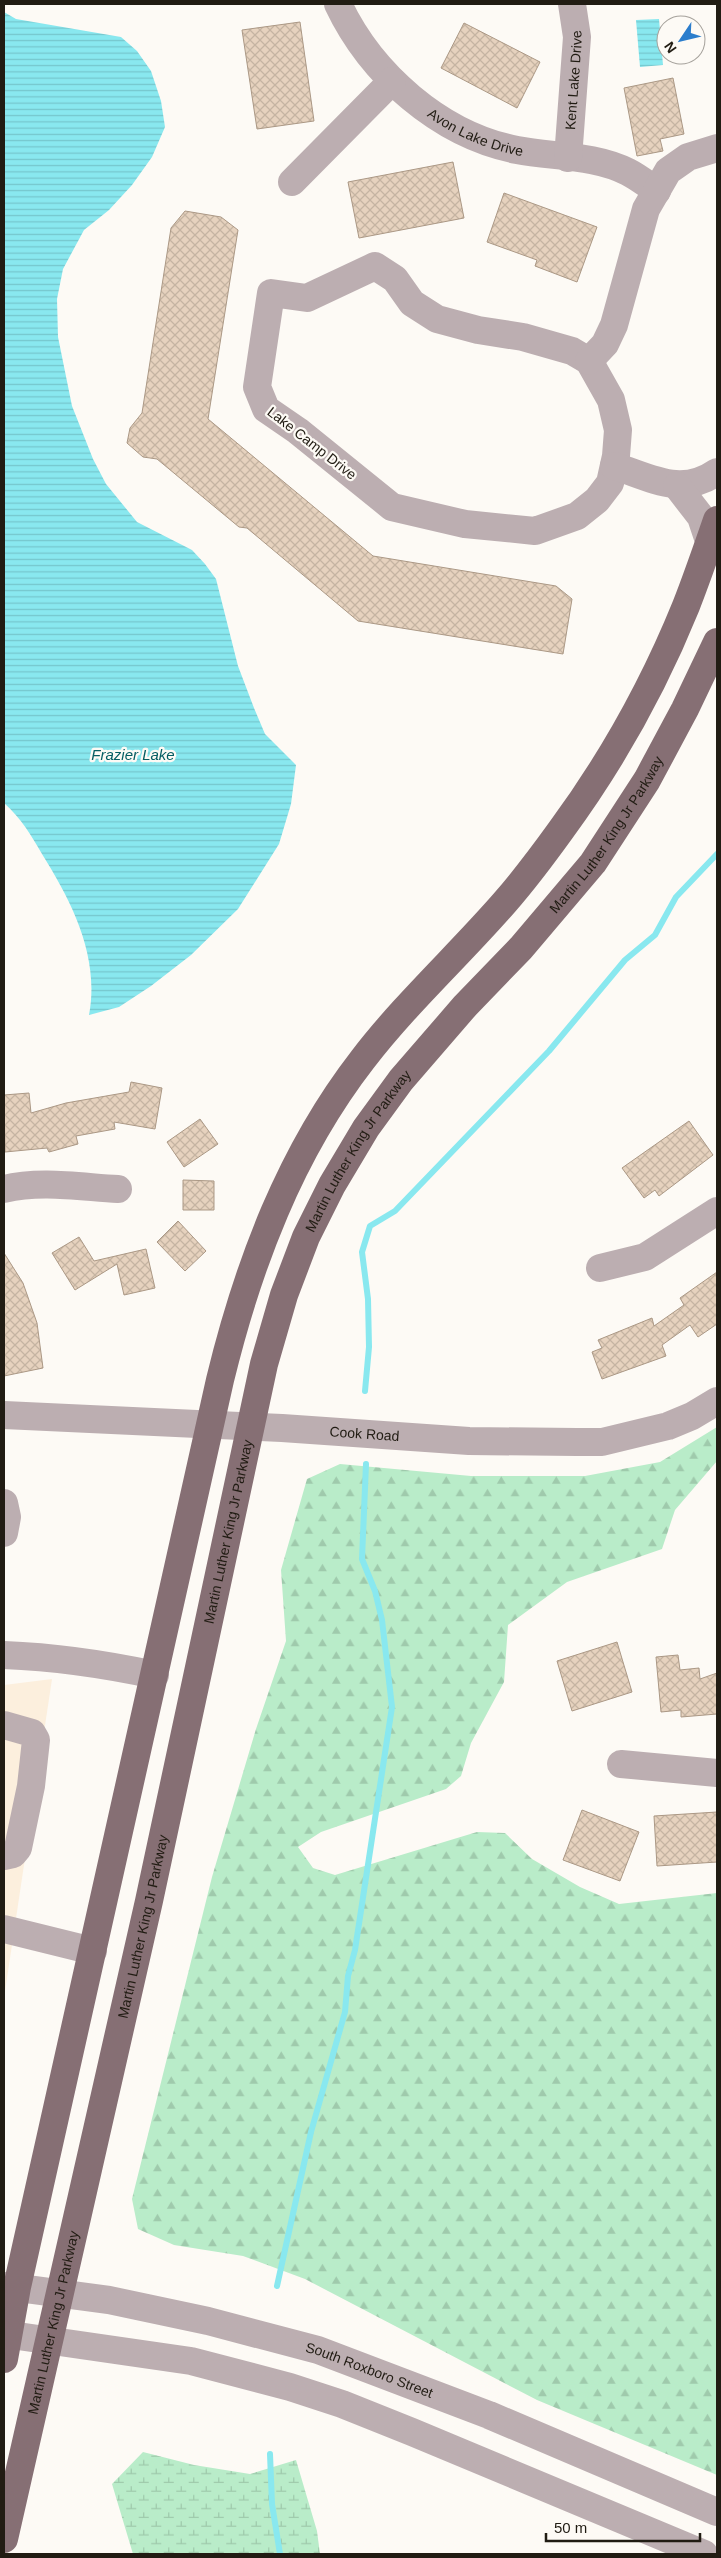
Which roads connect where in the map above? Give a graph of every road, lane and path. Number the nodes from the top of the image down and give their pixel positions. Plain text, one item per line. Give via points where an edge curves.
1 (338, 4) edge
2 (572, 4) edge
3 (392, 81) junction
4 (717, 148) edge
5 (568, 158) junction
6 (717, 167) edge
7 (292, 182) dead end
8 (657, 191) junction
9 (590, 361) junction
10 (614, 466) junction
11 (717, 472) edge
12 (677, 486) junction
13 (713, 531) edge
14 (717, 642) edge
15 (118, 1189) dead end
16 (4, 1190) edge
17 (717, 1211) edge
18 (600, 1268) dead end
19 (717, 1401) edge
20 (4, 1415) edge
21 (211, 1424) junction
22 (252, 1427) junction
23 (4, 1503) edge
24 (4, 1533) edge
25 (4, 1655) edge
26 (155, 1675) junction
27 (4, 1725) edge
28 (621, 1764) dead end
29 (717, 1773) edge
30 (4, 1856) edge
31 (4, 1929) edge
32 (93, 1951) junction
33 (11, 2286) edge
34 (60, 2292) junction
35 (49, 2338) junction
36 (6, 2342) edge
37 (717, 2512) edge
38 (4, 2539) edge
39 (704, 2554) edge

1 - 3 street, Avon Lake Drive via 358,37
2 - 5 street, Kent Lake Drive via 577,37
3 - 5 street, Avon Lake Drive via 425,108 471,134 515,149
3 - 7 street
4 - 8 street via 677,163 668,171
5 - 8 street, Avon Lake Drive via 591,160 628,172
6 - 8 street
8 - 9 street via 646,209 614,325 605,344
9 - 10 street, Lake Camp Drive via 611,400 618,430
9 - 10 street, Lake Camp Drive via 572,351 523,337 436,319 412,303 395,279 375,266 307,298 271,293 257,387 266,409 392,507 427,516 465,524 535,531 577,516 597,500 610,483
10 - 12 street
11 - 12 street via 689,485
12 - 13 street
13 - 21 main road via 662,660 588,791 535,866 402,1012 333,1099 281,1197 248,1280
14 - 22 main road, Martin Luther King Jr Parkway via 647,780 593,863 522,948 465,1006 401,1080 366,1128 332,1185 306,1237 284,1295 264,1364
15 - 16 street via 37,1185
17 - 18 street via 645,1257
19 - 22 street, Cook Road via 668,1426 602,1442 469,1441
20 - 21 street, Cook Road
21 - 22 street, Cook Road
21 - 26 main road
22 - 34 main road, Martin Luther King Jr Parkway
23 - 24 street via 7,1517
25 - 26 street via 96,1662
26 - 32 main road
27 - 30 street via 32,1733 36,1740 31,1786 18,1848 13,1854
28 - 29 street
31 - 32 street
32 - 33 main road
33 - 34 street, South Roxboro Street
33 - 36 main road
34 - 35 main road, Martin Luther King Jr Parkway
34 - 37 street, South Roxboro Street via 208,2321 318,2350 489,2415
35 - 36 street
35 - 38 main road, Martin Luther King Jr Parkway
35 - 39 street via 191,2361 342,2404

